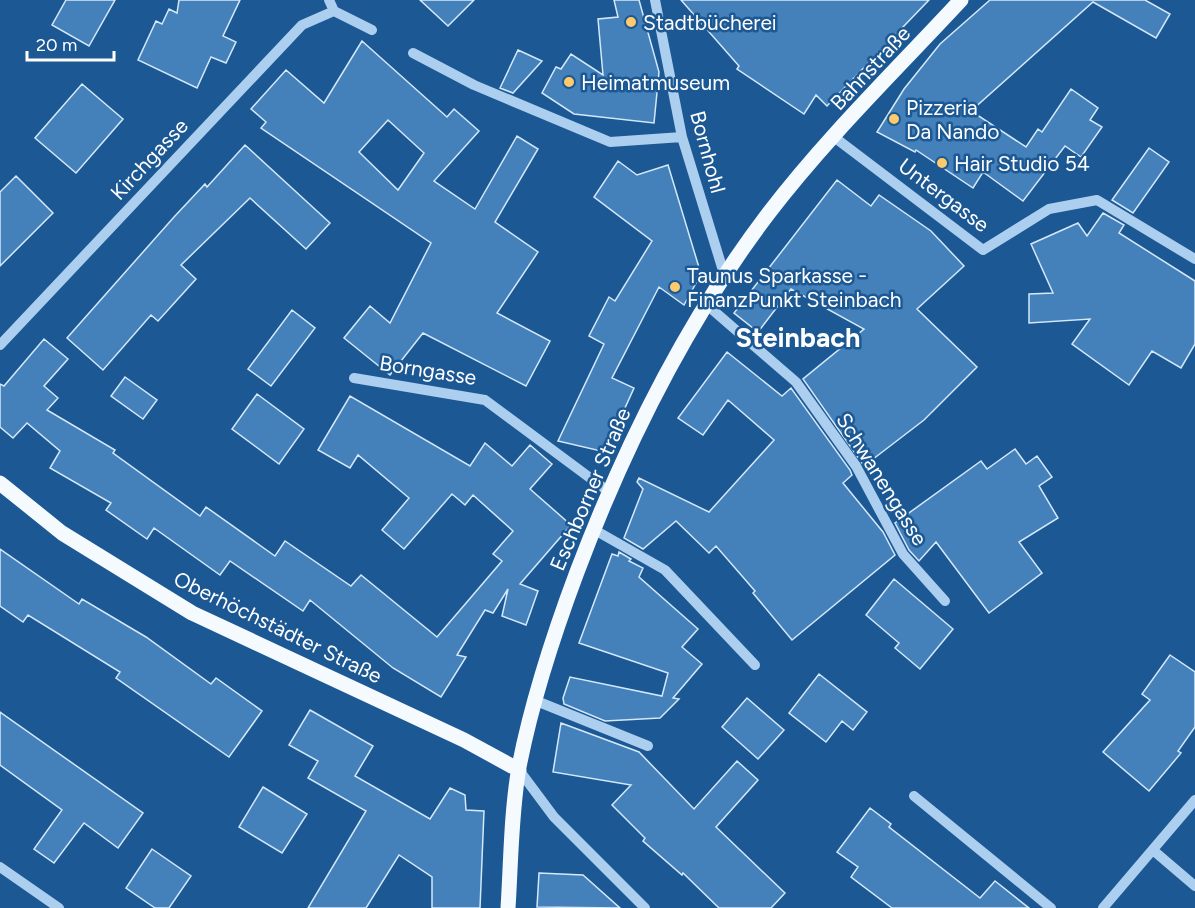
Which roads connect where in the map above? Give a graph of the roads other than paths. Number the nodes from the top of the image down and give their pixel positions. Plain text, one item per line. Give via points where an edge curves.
1 (329, 0) edge
2 (655, 0) edge
3 (961, 0) edge
4 (334, 11) junction
5 (372, 30) dead end
6 (413, 53) dead end
7 (682, 137) junction
8 (834, 137) junction
9 (1195, 259) edge
10 (725, 277) junction
11 (707, 305) junction
12 (0, 345) edge
13 (354, 378) dead end
14 (0, 483) edge
15 (609, 492) junction
16 (593, 529) junction
17 (945, 601) dead end
18 (755, 665) dead end
19 (534, 700) junction
20 (648, 746) dead end
21 (519, 770) junction
22 (914, 796) dead end
23 (1195, 800) edge
24 (1154, 851) junction
25 (0, 867) edge
26 (1195, 886) edge
27 (59, 908) edge
28 (508, 908) edge
29 (645, 908) edge
30 (1052, 908) edge
31 (1103, 908) edge

1 - 4 street
2 - 7 street, Bornhohl
3 - 8 main road, Bahnstraße
4 - 5 street
4 - 12 street, Kirchgasse via 302,25
6 - 7 street via 474,85 610,142
7 - 10 street, Bornhohl
8 - 9 street, Untergasse via 982,250 1049,210 1097,200
8 - 10 main road, Eschborner Straße via 769,213
10 - 11 main road, Eschborner Straße
11 - 15 main road, Eschborner Straße via 652,395
11 - 17 street, Schwanengasse via 796,382 856,466 903,554
13 - 15 street, Borngasse via 485,400
14 - 21 main road, Oberhöchstädter Straße via 62,533 192,613 464,740
15 - 16 main road, Eschborner Straße
16 - 18 street via 665,570
16 - 19 main road, Eschborner Straße
19 - 20 street
19 - 21 main road, Eschborner Straße
21 - 28 main road, Eschborner Straße
21 - 29 street via 554,817
22 - 30 street
23 - 24 street
24 - 26 street
24 - 31 street
25 - 27 street

